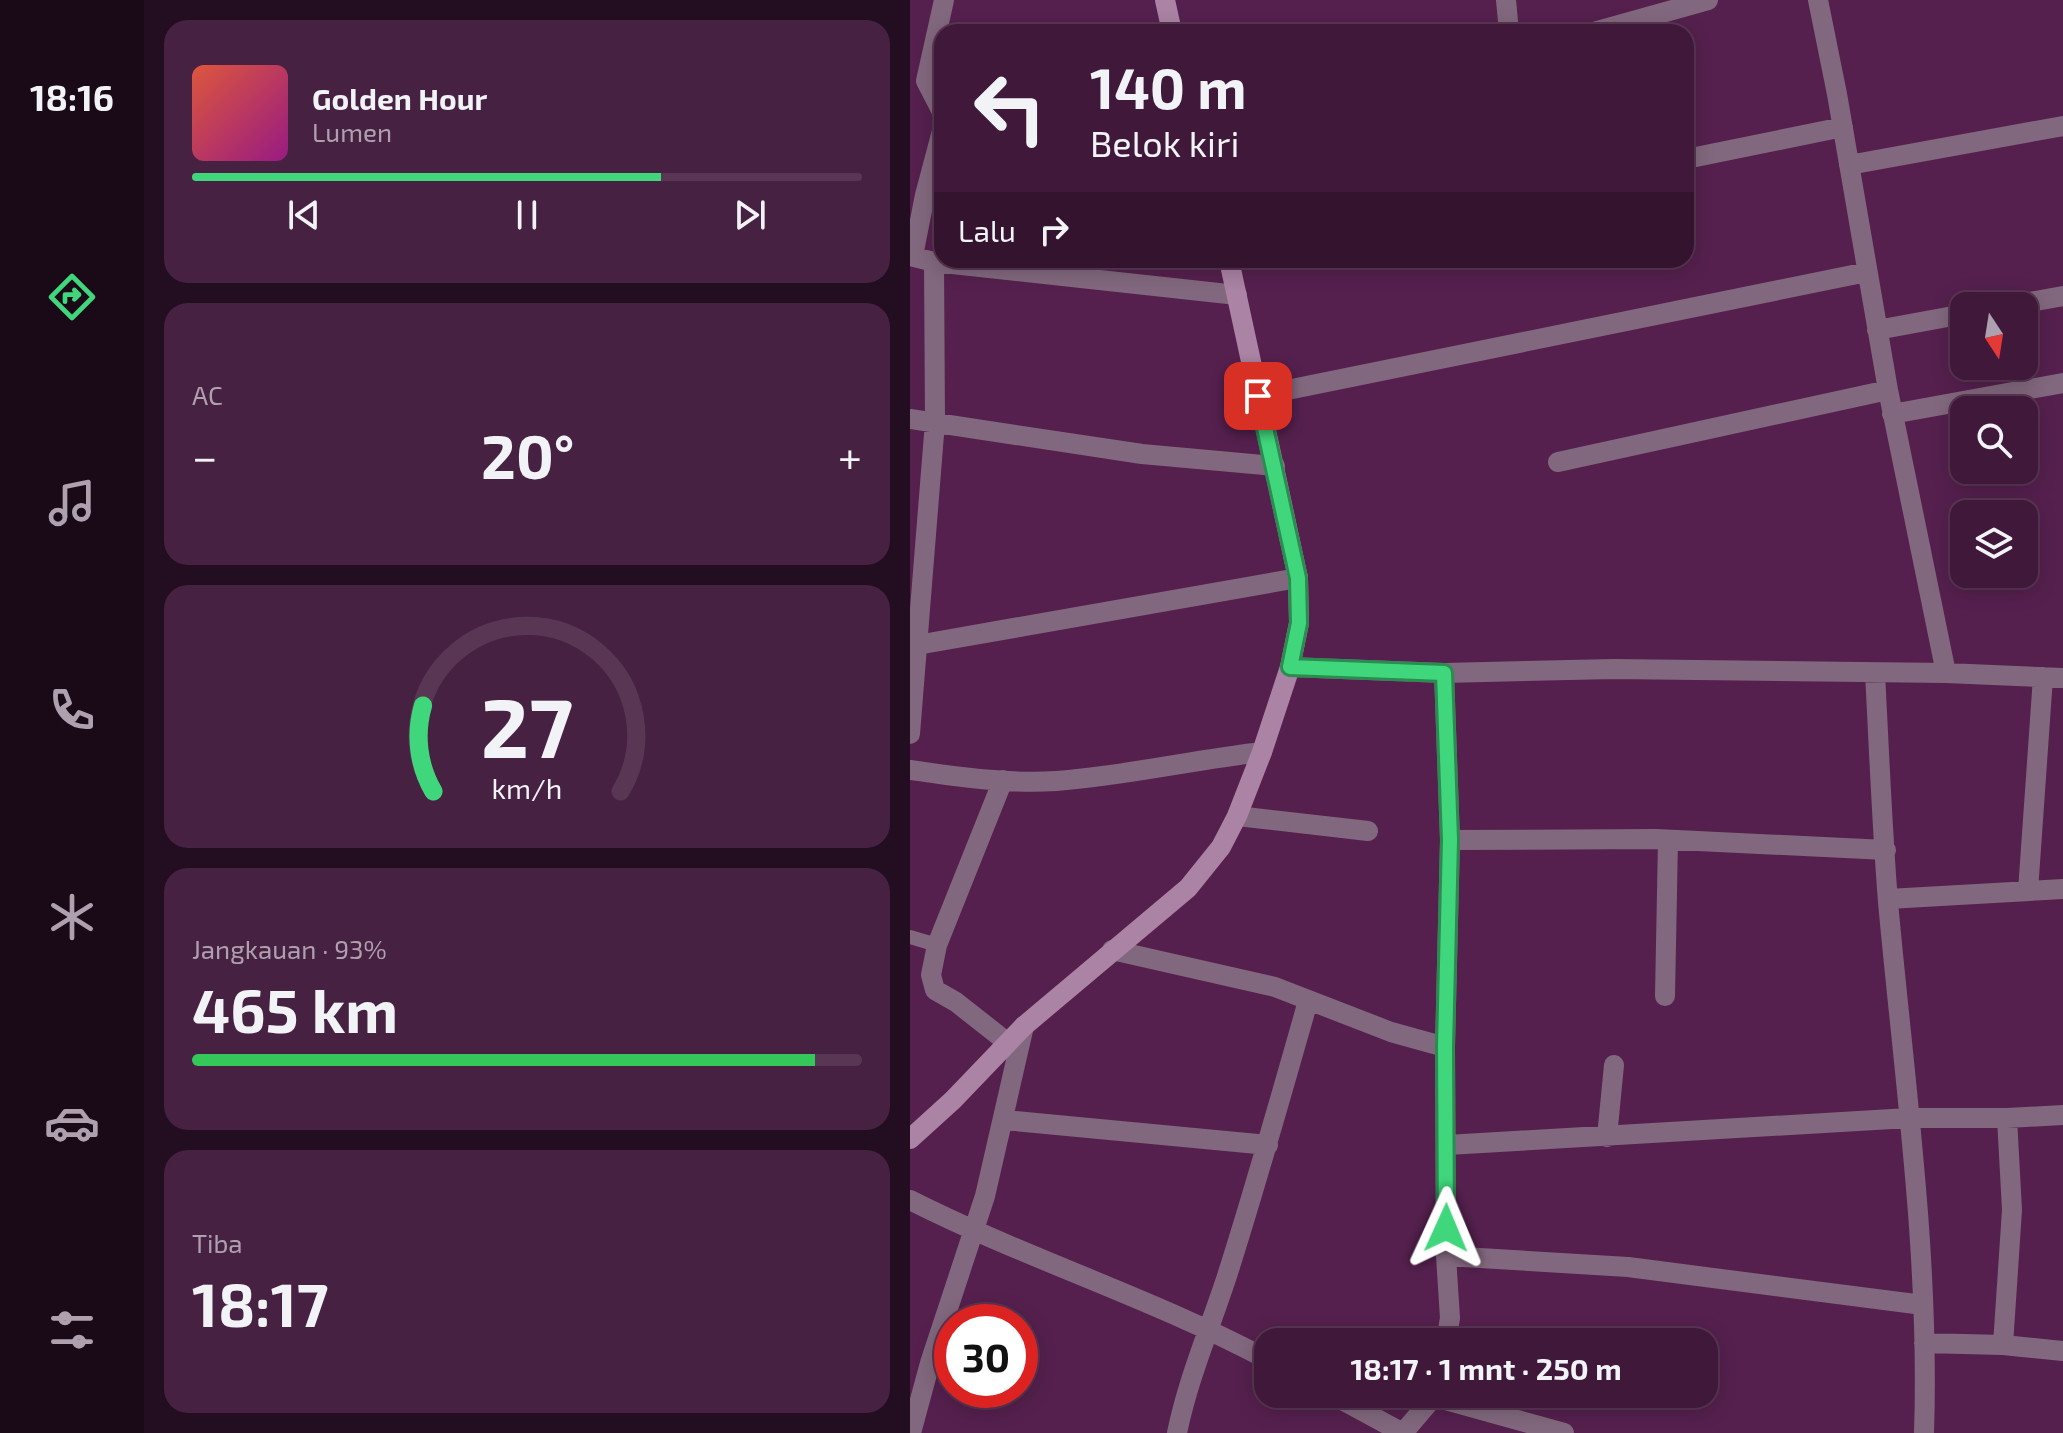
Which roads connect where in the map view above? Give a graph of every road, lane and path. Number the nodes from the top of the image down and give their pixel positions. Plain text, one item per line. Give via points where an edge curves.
1 (944, 0) edge
2 (1165, 0) edge
3 (1506, 0) edge
4 (1708, 0) edge
5 (1818, 0) edge
6 (939, 24) edge
7 (1170, 24) edge
8 (1508, 24) edge
9 (1622, 24) edge
10 (934, 45) edge
11 (934, 96) edge
12 (2063, 126) edge
13 (1843, 127) junction
14 (1694, 157) edge
15 (934, 161) edge
16 (1849, 165) junction
17 (912, 256) edge
18 (934, 262) edge
19 (934, 268) edge
20 (989, 268) edge
21 (1231, 268) edge
22 (1867, 272) junction
23 (1237, 295) junction
24 (2063, 296) edge
25 (2038, 301) edge
26 (1950, 317) edge
27 (1877, 330) junction
28 (2063, 383) edge
29 (1888, 390) junction
30 (1258, 396) junction
31 (1892, 414) junction
32 (910, 419) edge
33 (935, 422) junction
34 (1558, 462) dead end
35 (1275, 466) junction
36 (1298, 578) junction
37 (917, 645) junction
38 (1290, 667) junction
39 (1444, 673) junction
40 (1875, 673) junction
41 (1946, 673) junction
42 (2053, 677) edge
43 (910, 734) edge
44 (1262, 752) junction
45 (910, 770) edge
46 (1003, 780) junction
47 (1237, 816) junction
48 (1368, 831) dead end
49 (1450, 840) junction
50 (1668, 840) junction
51 (1886, 850) junction
52 (2063, 889) edge
53 (2028, 891) junction
54 (1888, 899) junction
55 (910, 937) edge
56 (937, 945) junction
57 (1112, 950) junction
58 (1665, 996) dead end
59 (1308, 1001) junction
60 (1024, 1026) junction
61 (1008, 1043) junction
62 (1445, 1047) junction
63 (1614, 1065) dead end
64 (2063, 1115) edge
65 (1909, 1118) junction
66 (2007, 1118) junction
67 (1004, 1120) junction
68 (1607, 1137) junction
69 (910, 1139) edge
70 (1268, 1145) junction
71 (1447, 1145) junction
72 (910, 1200) edge
73 (973, 1232) junction
74 (1446, 1256) junction
75 (1923, 1305) junction
76 (1448, 1328) edge
77 (1210, 1329) junction
78 (1924, 1343) junction
79 (2003, 1345) junction
80 (2063, 1351) edge
81 (1254, 1353) edge
82 (1357, 1408) edge
83 (1425, 1408) edge
84 (1477, 1408) edge
85 (911, 1433) edge
86 (1177, 1433) edge
87 (1403, 1433) edge
88 (1564, 1433) edge
89 (1924, 1433) edge

1 - 6 street
2 - 7 main road
3 - 8 street
4 - 9 street
5 - 13 street
10 - 11 street via 926,81
12 - 16 street
13 - 14 street
13 - 16 street
15 - 17 street
16 - 22 street
17 - 18 street
19 - 33 street
20 - 23 street
21 - 23 main road
22 - 27 street
22 - 30 street
23 - 30 main road
24 - 25 street
26 - 27 street
27 - 29 street
28 - 31 street
29 - 31 street
29 - 34 street
30 - 35 main road
31 - 41 street
32 - 33 street
33 - 35 street via 1142,454
33 - 37 street
35 - 36 main road
36 - 37 street
36 - 38 main road via 1299,623
37 - 43 street
38 - 39 street
38 - 44 main road
39 - 40 street
39 - 49 street
40 - 41 street
40 - 51 street
41 - 42 street
42 - 53 street
44 - 46 street via 1109,776
44 - 47 main road
45 - 46 street
46 - 56 street
47 - 48 street
47 - 57 main road via 1221,847 1188,888
49 - 50 street
49 - 62 street
50 - 51 street
50 - 58 street
51 - 54 street
52 - 53 street
53 - 54 street
54 - 65 street
55 - 56 lane
56 - 61 street via 931,975 935,990
57 - 59 street via 1275,987
57 - 60 main road
59 - 62 street
59 - 70 street
60 - 61 main road
60 - 67 street
61 - 69 main road
62 - 71 street
63 - 68 street
64 - 66 street
65 - 66 street
65 - 68 street
65 - 75 street
66 - 79 street via 2012,1210
67 - 70 street
67 - 73 street
68 - 71 street
70 - 77 street
71 - 74 street
72 - 73 street
73 - 77 street
73 - 85 street
74 - 75 street via 1628,1267
74 - 76 street
75 - 78 street
77 - 81 street
77 - 86 street
78 - 79 street
78 - 89 street
79 - 80 street
82 - 87 street
83 - 87 street
84 - 88 street

